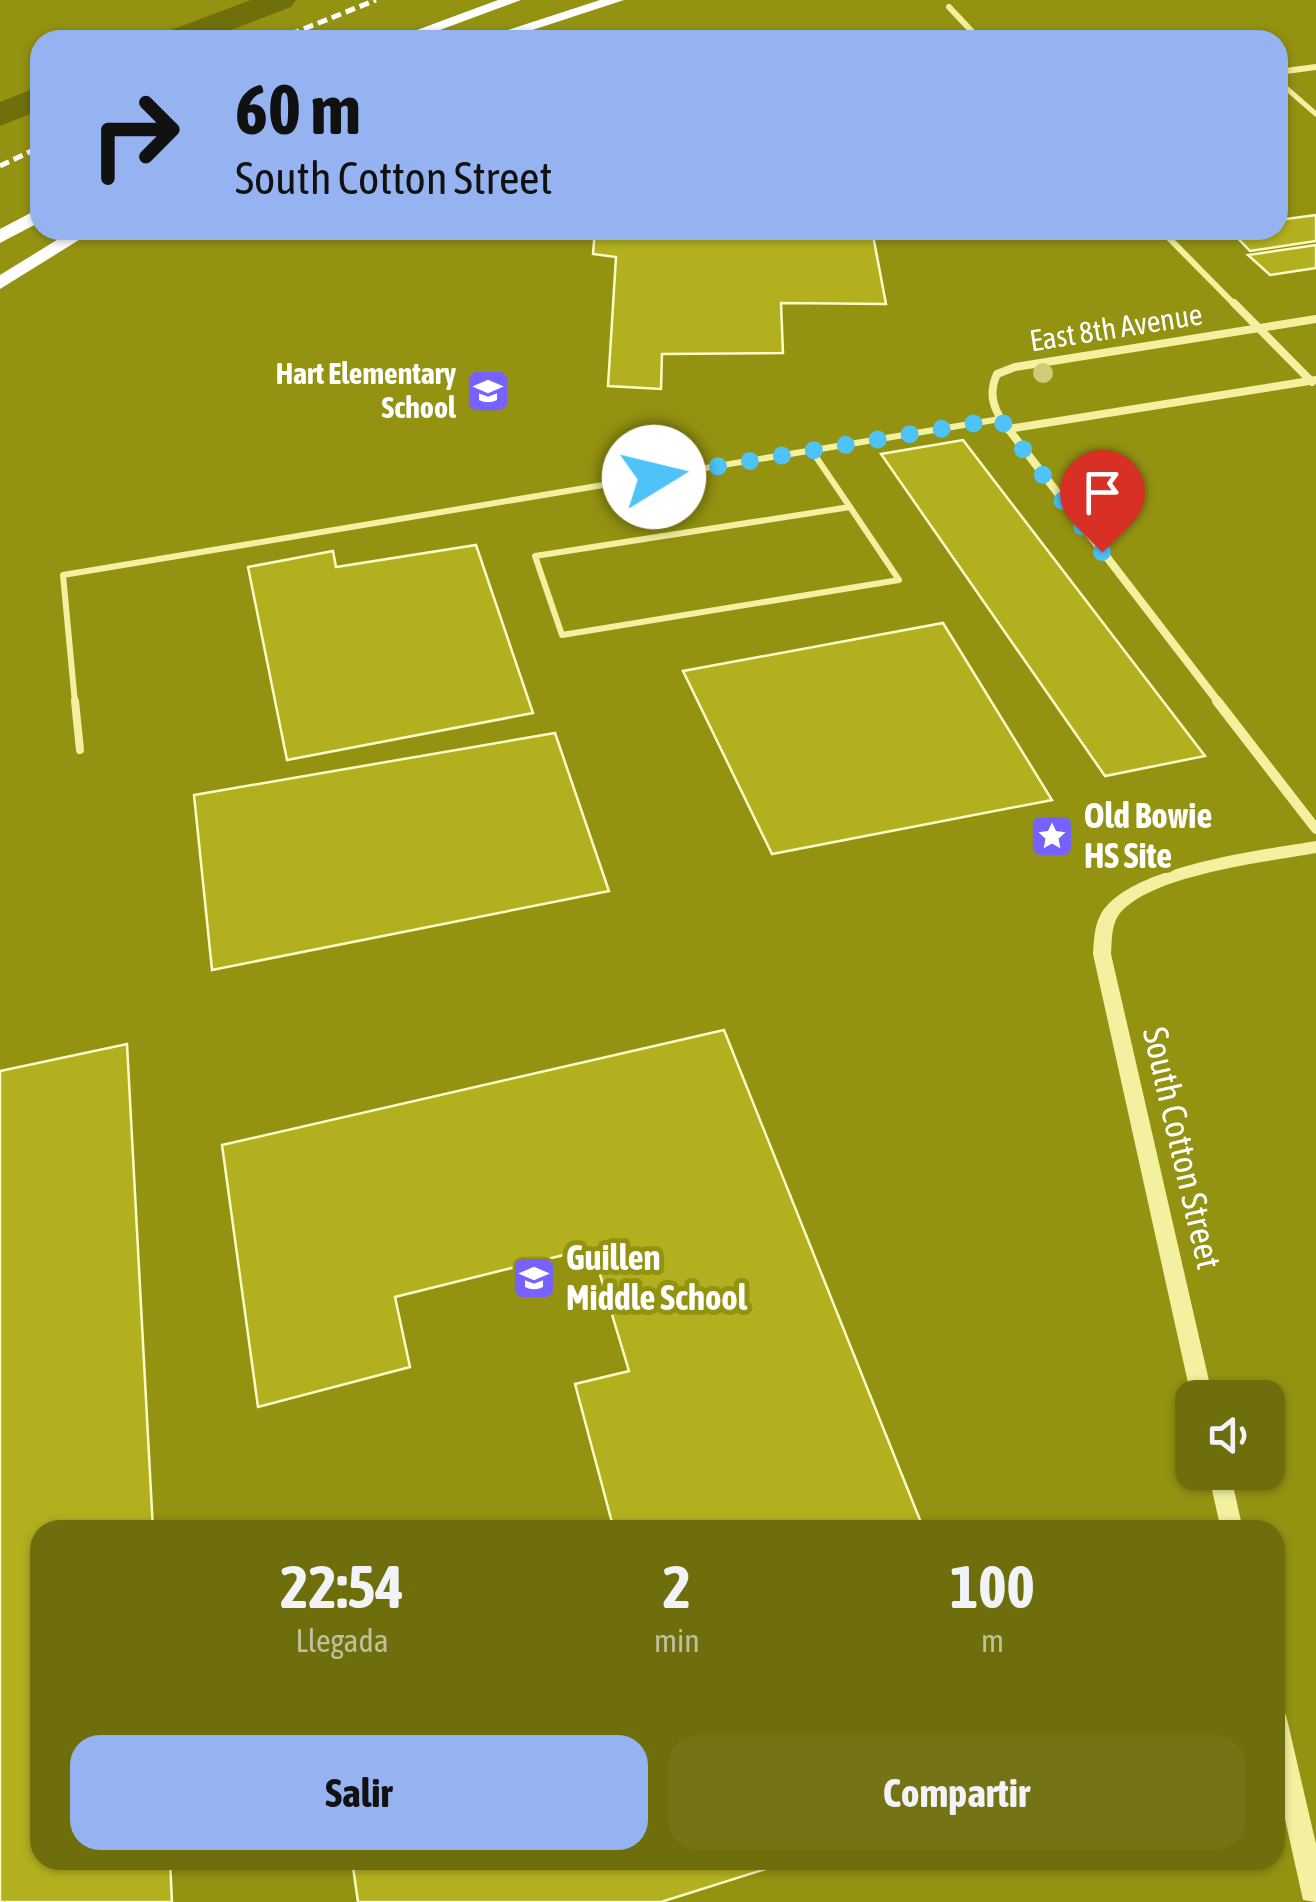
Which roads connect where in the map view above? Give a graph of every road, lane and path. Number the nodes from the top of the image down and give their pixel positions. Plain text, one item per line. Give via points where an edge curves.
1 (512, 0) edge
2 (616, 0) edge
3 (948, 7) dead end
4 (426, 30) edge
5 (518, 30) edge
6 (970, 30) edge
7 (1316, 67) edge
8 (1288, 71) edge
9 (1288, 90) edge
10 (1316, 114) edge
11 (30, 220) edge
12 (0, 237) edge
13 (70, 240) edge
14 (1171, 240) edge
15 (0, 284) edge
16 (1316, 319) edge
17 (1255, 328) junction
18 (1314, 383) edge
19 (1000, 419) junction
20 (1008, 429) junction
21 (812, 451) junction
22 (850, 507) junction
23 (80, 750) dead end
24 (1316, 830) edge
25 (1316, 848) edge
26 (1198, 1380) edge
27 (1224, 1490) edge
28 (1230, 1520) edge
29 (1285, 1763) edge
30 (1316, 1900) edge

1 - 4 highway
2 - 5 highway
3 - 6 street
7 - 8 street
9 - 10 lane
11 - 12 highway
13 - 15 highway
14 - 17 street
16 - 17 street, East 8th Avenue
17 - 18 street
17 - 19 street, East 8th Avenue via 1015,367 997,374 990,387
18 - 20 street
19 - 20 street
19 - 21 lane
20 - 24 street
21 - 22 lane
21 - 23 lane via 63,575
22 - 22 lane via 899,580 562,636 535,556
25 - 26 street, South Cotton Street via 1158,880 1128,894 1109,914 1102,954
27 - 28 street
29 - 30 street

